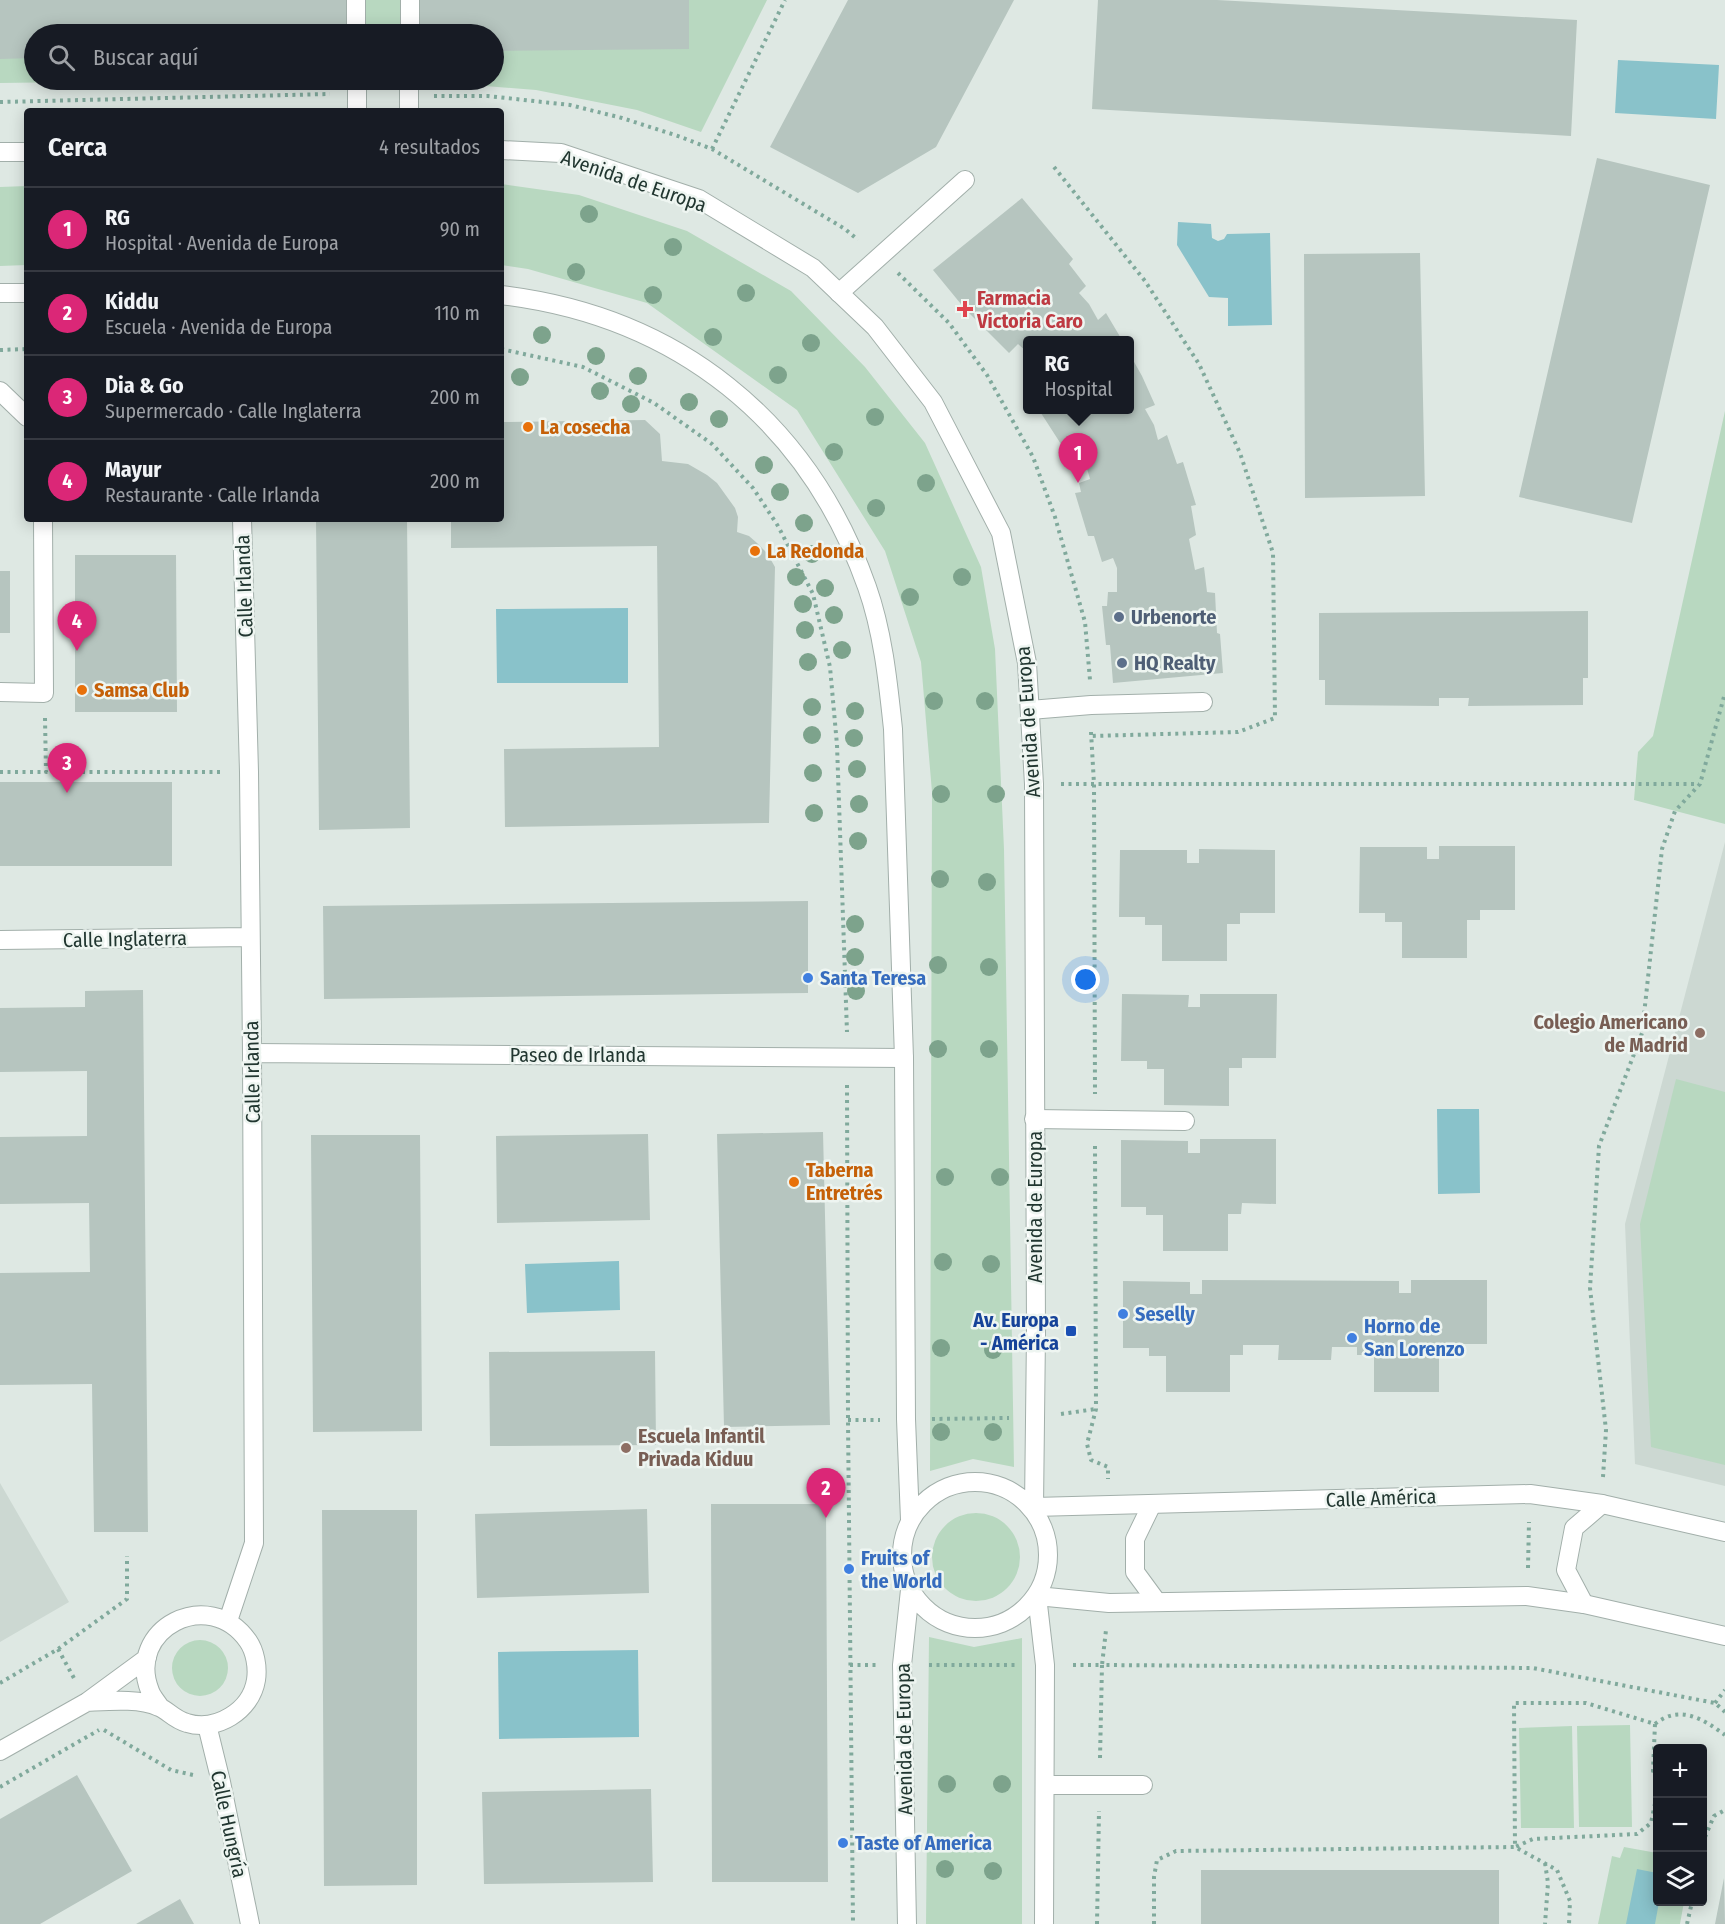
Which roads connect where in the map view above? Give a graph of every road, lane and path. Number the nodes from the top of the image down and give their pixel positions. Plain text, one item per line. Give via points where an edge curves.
1 (356, 0) edge
2 (410, 0) edge
3 (785, 0) edge
4 (356, 24) edge
5 (410, 24) edge
6 (357, 95) edge
7 (409, 95) edge
8 (0, 102) edge
9 (712, 148) junction
10 (504, 150) edge
11 (0, 152) edge
12 (24, 152) edge
13 (1054, 167) dead end
14 (965, 180) dead end
15 (879, 257) junction
16 (24, 292) edge
17 (0, 293) edge
18 (839, 293) junction
19 (504, 296) edge
20 (24, 349) edge
21 (0, 350) edge
22 (0, 391) edge
23 (24, 414) edge
24 (43, 522) edge
25 (242, 522) edge
26 (0, 692) edge
27 (44, 693) junction
28 (1725, 693) edge
29 (1203, 702) dead end
30 (1091, 705) junction
31 (1029, 710) junction
32 (1091, 736) junction
33 (0, 772) edge
34 (46, 772) junction
35 (249, 772) junction
36 (1034, 784) junction
37 (1094, 784) junction
38 (1700, 784) junction
39 (250, 937) junction
40 (0, 940) edge
41 (252, 1053) junction
42 (904, 1058) junction
43 (1034, 1119) junction
44 (1095, 1119) junction
45 (1185, 1121) dead end
46 (1096, 1409) junction
47 (1035, 1418) junction
48 (906, 1419) junction
49 (848, 1420) dead end
50 (1530, 1494) junction
51 (1152, 1504) junction
52 (1602, 1504) junction
53 (1107, 1505) junction
54 (1034, 1507) junction
55 (910, 1520) junction
56 (1725, 1532) edge
57 (127, 1556) dead end
58 (910, 1590) junction
59 (1037, 1596) junction
60 (1527, 1596) junction
61 (1156, 1602) junction
62 (1109, 1603) junction
63 (1584, 1604) junction
64 (228, 1621) junction
65 (1725, 1636) edge
66 (147, 1658) junction
67 (850, 1665) dead end
68 (902, 1665) junction
69 (1045, 1665) junction
70 (1102, 1665) junction
71 (0, 1683) edge
72 (1725, 1690) edge
73 (87, 1702) junction
74 (1715, 1703) junction
75 (160, 1707) junction
76 (1725, 1712) edge
77 (1655, 1724) junction
78 (207, 1725) junction
79 (1725, 1735) edge
80 (1654, 1744) edge
81 (0, 1751) edge
82 (221, 1782) junction
83 (1045, 1785) junction
84 (1100, 1785) junction
85 (1143, 1785) dead end
86 (0, 1787) edge
87 (1656, 1798) edge
88 (1725, 1810) edge
89 (1707, 1832) edge
90 (1515, 1847) junction
91 (1545, 1863) junction
92 (1691, 1906) edge
93 (250, 1924) edge
94 (907, 1924) edge
95 (1044, 1924) edge
96 (1097, 1924) edge
97 (1154, 1924) edge
98 (1545, 1924) edge
99 (1569, 1924) edge
100 (1687, 1924) edge

1 - 4 street
2 - 5 street
3 - 9 path
6 - 8 path via 303,93
7 - 9 path via 488,96 570,105
9 - 15 path via 845,229
10 - 18 street, Avenida de Europa via 561,153 699,200 813,268
11 - 12 street
13 - 32 path via 1145,281 1199,364 1240,453 1273,553 1275,718 1238,732
14 - 15 street
15 - 18 street
15 - 30 path via 949,323 987,375 1033,457 1085,622
16 - 17 street
18 - 31 street, Avenida de Europa via 875,327 933,402 1001,533 1027,663
19 - 42 street via 586,313 686,355 759,412 816,483 847,537 868,588 889,683
20 - 21 path
22 - 23 street
24 - 27 street
25 - 35 street, Calle Irlanda
26 - 27 street
27 - 34 path
28 - 38 path
29 - 30 street
30 - 31 street
30 - 32 path
31 - 36 street, Avenida de Europa
32 - 37 path
33 - 34 path
34 - 35 path
35 - 39 street, Calle Irlanda
36 - 37 path
36 - 43 street, Avenida de Europa
37 - 38 path
37 - 44 path
38 - 52 path via 1675,811 1662,849 1642,1033 1599,1146 1590,1288 1606,1430
39 - 40 street, Calle Inglaterra
39 - 41 street, Calle Irlanda
41 - 42 street, Paseo de Irlanda
41 - 64 street, Calle Irlanda via 254,1543
42 - 48 street
43 - 44 street
43 - 47 street, Avenida de Europa
44 - 45 street
44 - 46 path
46 - 47 path
46 - 53 path via 1087,1444 1091,1460 1108,1467
47 - 48 path
47 - 54 street, Avenida de Europa
48 - 49 path
48 - 55 street
50 - 51 street, Calle América
50 - 52 street, Calle América
50 - 60 path
51 - 53 street, Calle América
51 - 61 street via 1135,1539 1135,1572
52 - 56 street, Calle América
52 - 63 street via 1574,1528 1566,1570
53 - 54 street, Calle América
54 - 55 street via 1004,1488 978,1482 951,1486 927,1500
54 - 59 street via 1049,1548 1047,1573
55 - 58 street via 902,1543 902,1567
57 - 71 path via 127,1599 58,1649
58 - 59 street via 925,1610 947,1623 971,1629 996,1626 1019,1615
58 - 68 street, Avenida de Europa
59 - 62 street
59 - 69 street
60 - 61 street
60 - 63 street
61 - 62 street
62 - 70 path
63 - 65 street
64 - 66 street via 194,1615 178,1620 153,1642
64 - 78 street via 251,1646 256,1680 250,1697 238,1711
66 - 73 street
66 - 75 street via 150,1692
67 - 68 path
68 - 69 path
68 - 94 street, Avenida de Europa
69 - 70 path
69 - 83 street
70 - 74 path via 1533,1668
70 - 84 path
72 - 74 path
73 - 75 street via 125,1700
73 - 81 street
74 - 76 path
75 - 78 street via 173,1718
77 - 79 path via 1664,1717 1683,1714 1702,1719
77 - 80 path
77 - 90 path via 1586,1703 1514,1703
78 - 82 street, Calle Hungría
82 - 86 path via 171,1770 102,1728
82 - 93 street, Calle Hungría
83 - 84 street
83 - 95 street
84 - 85 street
84 - 96 path
87 - 90 path via 1651,1823 1637,1834 1533,1839
88 - 89 path via 1714,1816
90 - 91 path
90 - 97 path via 1176,1851 1157,1860
91 - 98 path
91 - 99 path via 1557,1870 1570,1901
92 - 100 path

